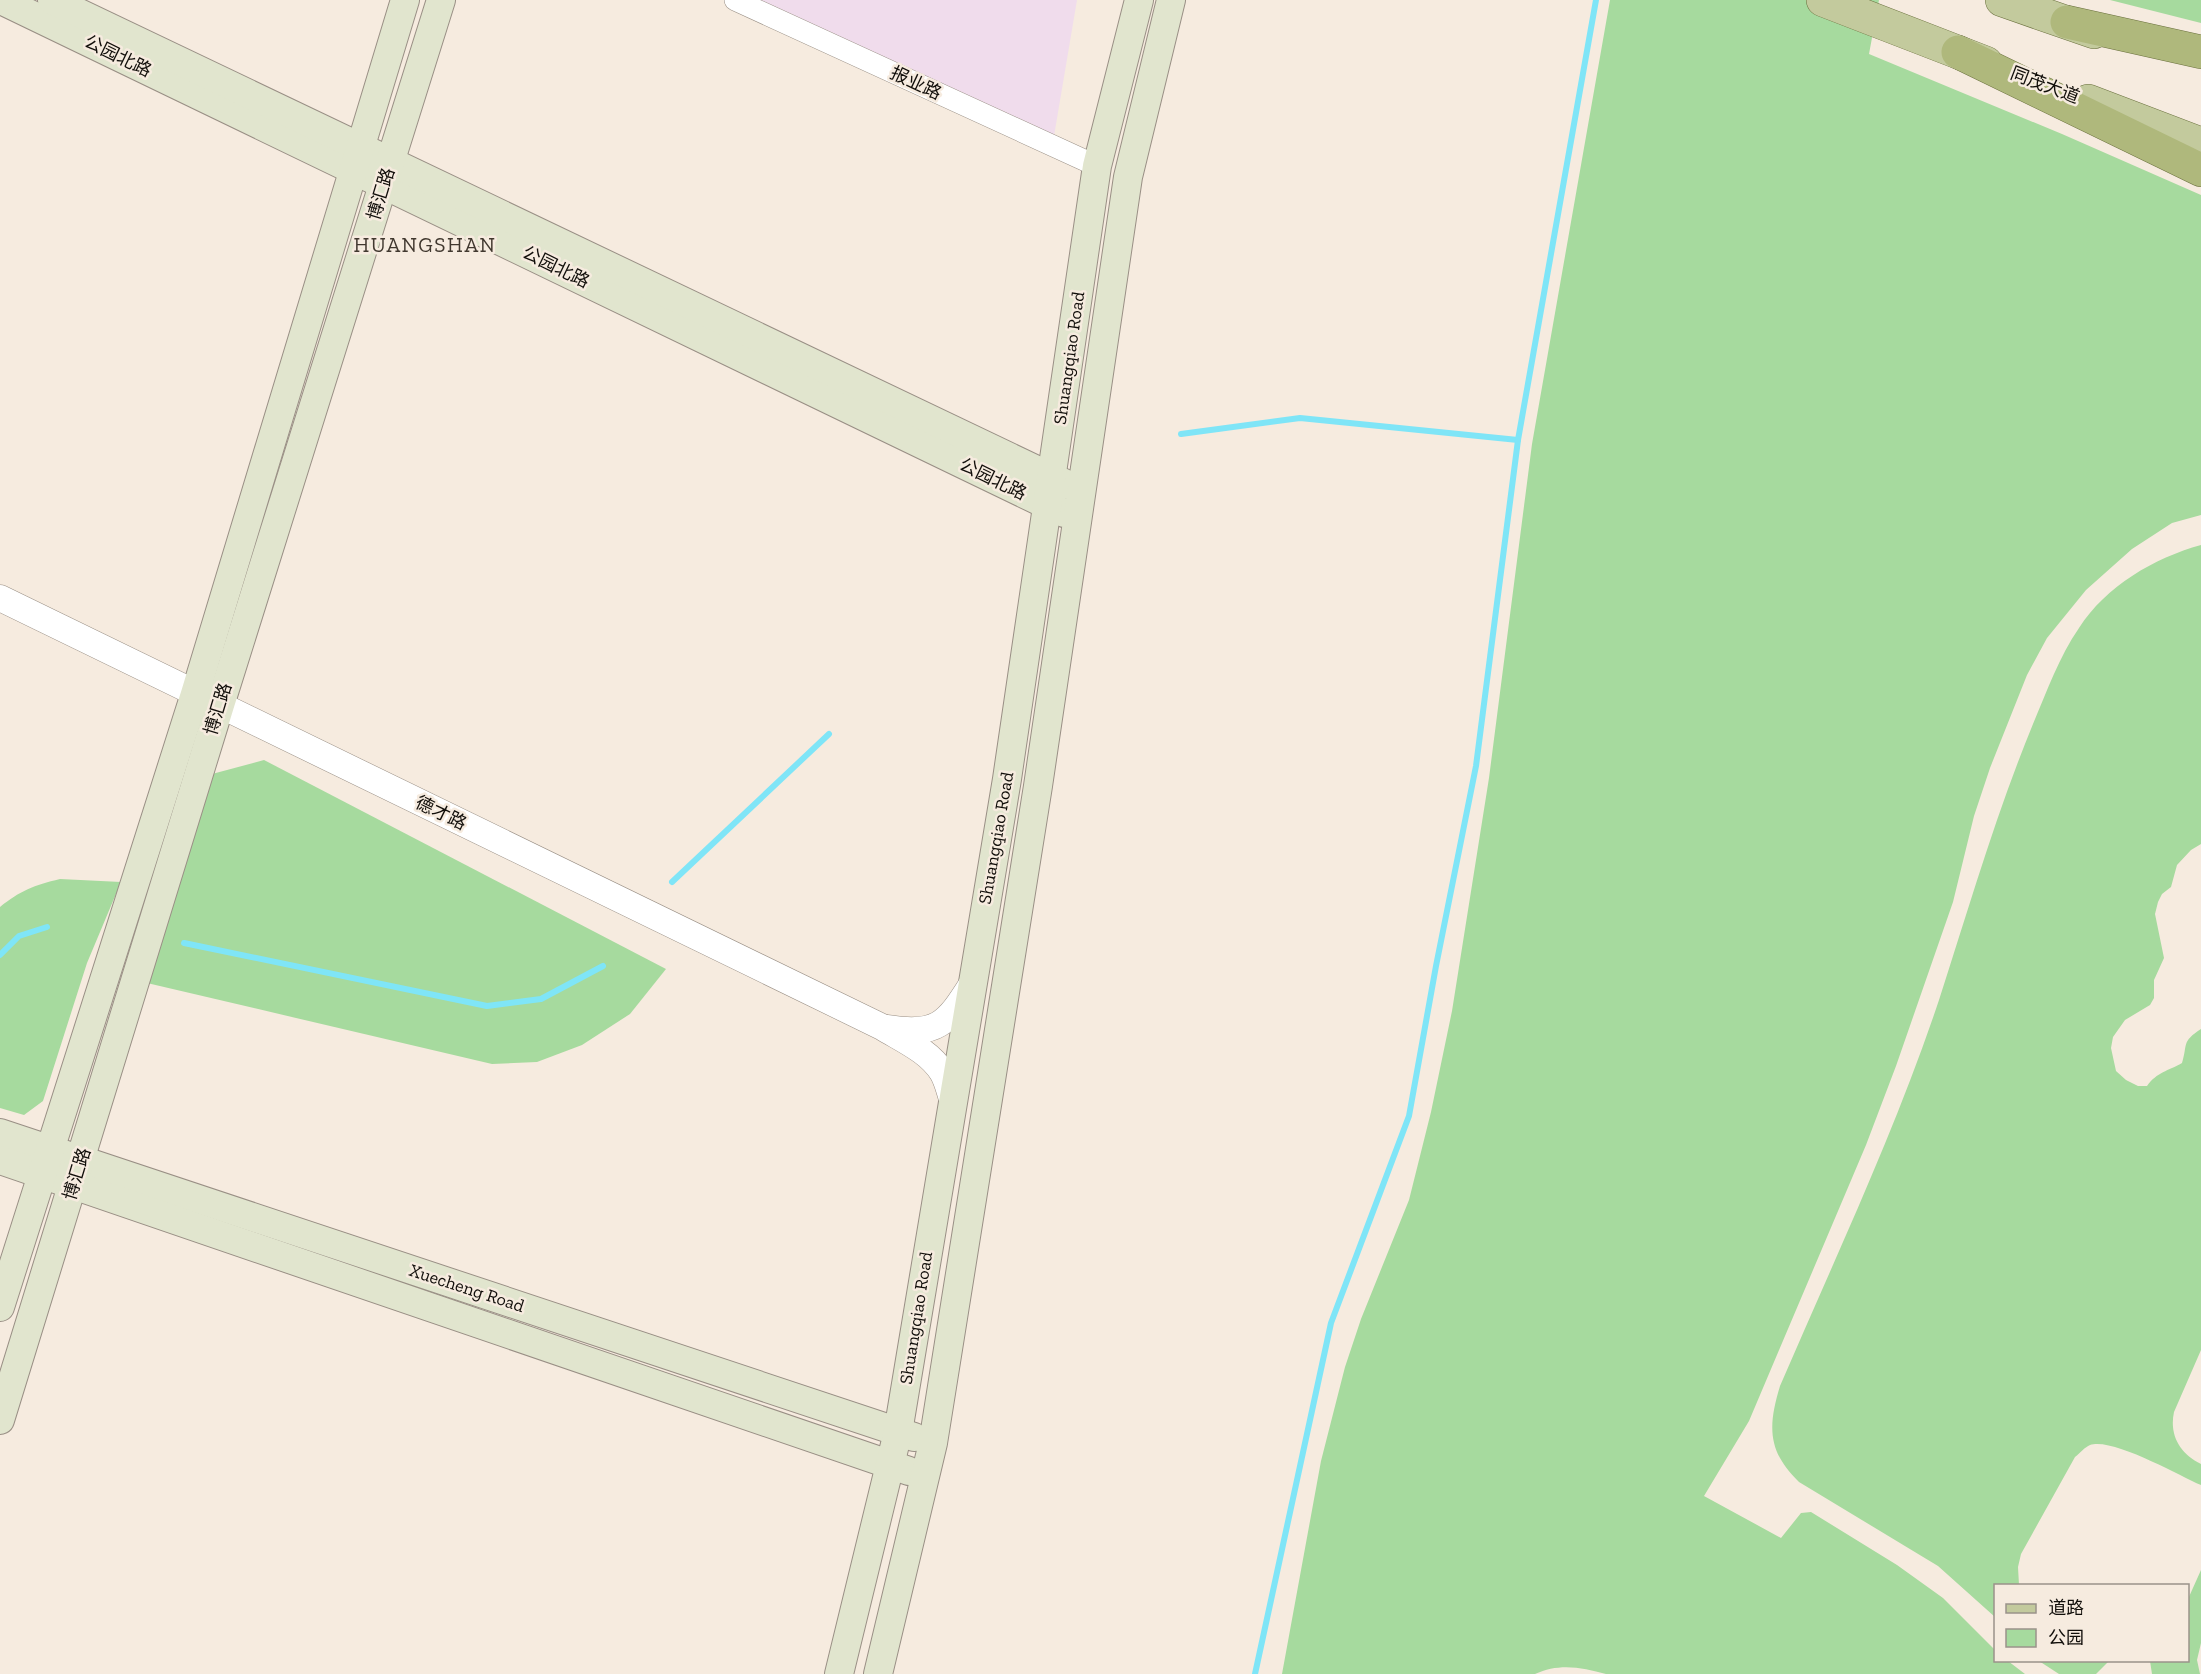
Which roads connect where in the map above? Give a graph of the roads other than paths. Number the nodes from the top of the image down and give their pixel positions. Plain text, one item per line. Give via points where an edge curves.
1 (1, 0) edge
2 (52, 0) edge
3 (405, 0) edge
4 (441, 0) edge
5 (735, 0) edge
6 (1139, 0) edge
7 (1171, 0) edge
8 (1823, 0) edge
9 (2002, 0) edge
10 (2067, 22) junction
11 (2201, 51) edge
12 (1958, 52) junction
13 (2201, 69) edge
14 (2201, 144) edge
15 (356, 158) junction
16 (1097, 166) junction
17 (2201, 170) edge
18 (387, 173) junction
19 (905, 422) junction
20 (1051, 477) junction
21 (1081, 492) junction
22 (1047, 505) junction
23 (1077, 520) junction
24 (0, 598) edge
25 (207, 699) junction
26 (972, 984) junction
27 (882, 1027) junction
28 (952, 1099) junction
29 (0, 1133) edge
30 (0, 1160) edge
31 (45, 1162) junction
32 (77, 1173) junction
33 (0, 1307) edge
34 (0, 1420) edge
35 (898, 1432) junction
36 (933, 1443) junction
37 (891, 1465) junction
38 (926, 1477) junction
39 (839, 1674) edge
40 (878, 1674) edge

1 - 15 main road, 公园北路
2 - 15 main road, 公园北路
3 - 15 main road, 博汇路
4 - 18 main road, 博汇路
5 - 16 street, 报业路
6 - 16 main road, Shuangqiao Road
7 - 21 main road, Shuangqiao Road via 1128,177
8 - 12 main road, 同茂大道
9 - 10 main road
10 - 11 highway
10 - 13 main road
12 - 14 main road, 同茂大道
12 - 17 highway
15 - 18 main road, 公园北路
15 - 25 main road, 博汇路
16 - 20 main road, Shuangqiao Road
18 - 19 main road, 公园北路
18 - 25 main road, 博汇路
19 - 20 main road, 公园北路
19 - 22 main road, 公园北路
20 - 21 main road, 公园北路
20 - 22 main road, Shuangqiao Road
21 - 23 main road, Shuangqiao Road
22 - 23 main road, 公园北路
22 - 26 main road, Shuangqiao Road
23 - 36 main road, Shuangqiao Road
24 - 25 street, 德才路
25 - 27 street, 德才路
25 - 31 main road, 博汇路
25 - 32 main road, 博汇路
26 - 27 street, 德才路 via 957,1008 937,1025 909,1031
26 - 28 main road, Shuangqiao Road
27 - 28 street, 德才路 via 935,1062
28 - 35 main road, Shuangqiao Road
29 - 31 main road, Xuecheng Road
30 - 31 main road, Xuecheng Road
31 - 32 main road, Xuecheng Road
31 - 33 main road, 博汇路
32 - 34 main road, 博汇路
32 - 35 main road, Xuecheng Road
32 - 37 main road, Xuecheng Road
35 - 36 main road, Xuecheng Road
35 - 37 main road, Shuangqiao Road
36 - 38 main road, Shuangqiao Road
37 - 38 main road, Xuecheng Road
37 - 39 main road, Shuangqiao Road
38 - 40 main road, Shuangqiao Road

